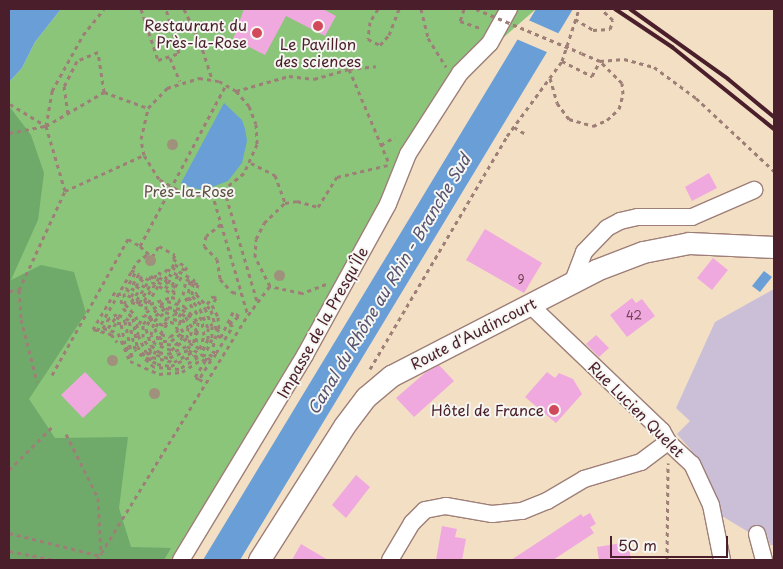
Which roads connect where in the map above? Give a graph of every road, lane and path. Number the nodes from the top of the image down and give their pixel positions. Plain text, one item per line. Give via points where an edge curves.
1 (104, 9) edge
2 (141, 9) edge
3 (166, 9) edge
4 (184, 9) edge
5 (378, 9) edge
6 (399, 9) edge
7 (421, 9) edge
8 (464, 9) edge
9 (476, 9) edge
10 (509, 9) edge
11 (579, 9) edge
12 (601, 9) edge
13 (576, 19) junction
14 (496, 34) junction
15 (170, 58) junction
16 (562, 61) junction
17 (600, 61) junction
18 (376, 66) dead end
19 (349, 69) junction
20 (550, 78) junction
21 (212, 80) junction
22 (455, 80) junction
23 (180, 81) junction
24 (226, 85) junction
25 (236, 91) junction
26 (104, 92) junction
27 (10, 104) edge
28 (148, 108) junction
29 (68, 114) junction
30 (46, 126) junction
31 (514, 127) junction
32 (9, 133) edge
33 (524, 133) dead end
34 (395, 137) dead end
35 (381, 145) junction
36 (144, 155) junction
37 (251, 163) junction
38 (392, 171) junction
39 (774, 171) edge
40 (172, 188) junction
41 (224, 189) junction
42 (754, 190) dead end
43 (65, 191) junction
44 (212, 193) junction
45 (285, 203) junction
46 (221, 224) junction
47 (140, 246) junction
48 (774, 247) edge
49 (149, 253) junction
50 (133, 272) junction
51 (183, 274) junction
52 (154, 278) junction
53 (332, 279) dead end
54 (165, 281) junction
55 (574, 281) junction
56 (193, 282) junction
57 (155, 284) junction
58 (270, 286) junction
59 (19, 290) junction
60 (9, 291) edge
61 (117, 292) junction
62 (242, 294) junction
63 (257, 301) junction
64 (178, 303) junction
65 (207, 304) junction
66 (529, 304) junction
67 (183, 308) junction
68 (147, 316) junction
69 (248, 316) junction
70 (166, 322) junction
71 (138, 324) junction
72 (110, 329) junction
73 (183, 332) junction
74 (221, 332) junction
75 (161, 334) junction
76 (116, 342) dead end
77 (204, 345) junction
78 (156, 350) junction
79 (216, 353) junction
80 (204, 357) junction
81 (148, 364) junction
82 (52, 375) dead end
83 (37, 382) dead end
84 (206, 383) junction
85 (366, 397) junction
86 (52, 427) dead end
87 (66, 434) dead end
88 (668, 442) junction
89 (9, 470) edge
90 (9, 533) edge
91 (757, 534) dead end
92 (9, 551) edge
93 (101, 556) junction
94 (55, 560) edge
95 (97, 560) edge
96 (181, 560) edge
97 (259, 560) edge
98 (390, 560) edge
99 (667, 560) edge
100 (722, 560) edge
101 (764, 560) edge

1 - 30 path via 83,35 52,91
2 - 15 path via 158,60
3 - 15 path via 179,53
4 - 21 path via 200,42
5 - 6 path via 370,22 368,39 380,45 389,35
7 - 22 path via 432,47
8 - 14 path via 460,21
9 - 17 path, bridge
10 - 14 street, Impasse de la Presqu'Île
11 - 13 path
12 - 13 path via 613,20 610,29 593,30
13 - 16 path
14 - 22 street, Impasse de la Presqu'Île
15 - 23 path
16 - 17 path via 592,76
16 - 20 path
17 - 20 path via 622,83 623,94 619,109 607,120 593,126 569,119 557,102
17 - 39 path via 641,61 660,70 696,98
18 - 19 path
19 - 25 path via 314,79 289,76
19 - 35 path
20 - 31 path
21 - 23 path
21 - 24 path
22 - 38 street, Impasse de la Presqu'Île
23 - 28 path via 167,88
24 - 25 path
24 - 40 path
25 - 37 path via 249,106 256,124 257,144
26 - 28 path
26 - 29 path
26 - 29 path via 98,52 77,62 64,86
27 - 30 path
28 - 36 path via 141,139
29 - 30 path
30 - 32 path
30 - 43 path
31 - 33 path
31 - 85 path via 370,369
34 - 35 path
35 - 38 path
36 - 40 path via 160,179
36 - 43 path
37 - 41 path
37 - 45 path via 276,175
38 - 45 path via 337,177 318,207 297,201
38 - 96 street, Impasse de la Presqu'Île via 388,204 305,355
40 - 44 path via 184,193
40 - 47 path
41 - 44 path
41 - 63 path
42 - 55 street via 692,217 620,220 607,228 584,252
43 - 59 path
44 - 46 path
45 - 58 path via 264,222 256,239 255,257
46 - 62 path
46 - 62 path via 206,236 204,246 217,259 220,279 232,292
47 - 49 path
47 - 82 path via 128,239
48 - 55 main road, Route d'Audincourt via 724,243 670,245 643,252
49 - 50 path via 137,262
49 - 51 path via 152,257 159,246 175,254 173,258 187,267 185,270 174,264 172,267
50 - 61 path
50 - 64 path via 138,274 131,288 138,292 131,302 146,306 146,312 162,302
50 - 71 path via 126,289 133,293 131,297 124,293 124,298
51 - 54 path via 175,287 172,285 178,275 167,269 165,272 172,276 168,283
51 - 56 path
52 - 54 path via 158,272 167,278
52 - 57 path
52 - 57 path via 151,276 149,280 142,276 140,279 147,284 145,287 138,283 136,286 143,290 136,301 139,303
53 - 58 path via 310,293 292,293
54 - 57 path via 159,277 157,281 175,292 173,294
55 - 66 main road, Route d'Audincourt
56 - 65 path via 198,284 196,294
56 - 77 path via 186,279 183,295 202,320
56 - 80 path via 192,296 205,308 212,326 212,340
57 - 64 path via 148,303 171,297 180,300
58 - 63 path
59 - 60 path
59 - 83 path via 21,319
61 - 76 path via 97,331 111,334
61 - 81 path via 123,308 133,318 137,346
62 - 69 path
63 - 69 path
64 - 67 path
65 - 74 path
65 - 74 path via 213,296 216,298 212,305
66 - 85 main road, Route d'Audincourt via 391,376
66 - 88 street, Rue Lucien Quelet via 662,431
67 - 68 path via 160,306
67 - 70 path via 196,325 192,345 189,343 192,327 185,316 181,313 177,320 167,317
67 - 77 path via 198,322 200,335 196,346 200,349
68 - 71 path via 144,315
68 - 71 path via 142,331 151,351 149,354 140,342
69 - 84 path
70 - 73 path via 163,326 158,323 155,333 164,345 179,342
70 - 75 path
70 - 75 path via 174,323 178,330 170,337
72 - 72 path via 121,323 125,344 132,357 125,321 116,317
72 - 81 path via 119,336 128,359
72 - 81 path via 104,328 112,316 120,313 127,317 135,349
73 - 75 path via 167,342 159,336
73 - 78 path via 179,323 182,319 188,327 184,343 167,350 155,344 150,335 154,322 165,312 176,315 177,311 160,310 146,329 147,338
74 - 79 path via 221,337 216,335 212,351
74 - 79 path via 233,312 239,316 229,324 232,326
77 - 80 path
78 - 80 path via 173,354 187,346
78 - 81 path via 154,354 168,358 188,350 192,352 174,362 152,357
79 - 80 path
80 - 81 path via 182,372 170,374
80 - 84 path via 210,360 199,379
81 - 81 path via 171,366 194,355 198,357 173,370
84 - 93 path
85 - 97 main road, Route d'Audincourt
86 - 89 path
87 - 93 path via 98,498
88 - 98 street via 641,462 584,479 547,501 522,511 492,514 446,506 425,510 412,524
88 - 99 path
88 - 100 street, Rue Lucien Quelet via 692,464 711,505
90 - 93 path
91 - 101 street
92 - 94 path
93 - 95 path

